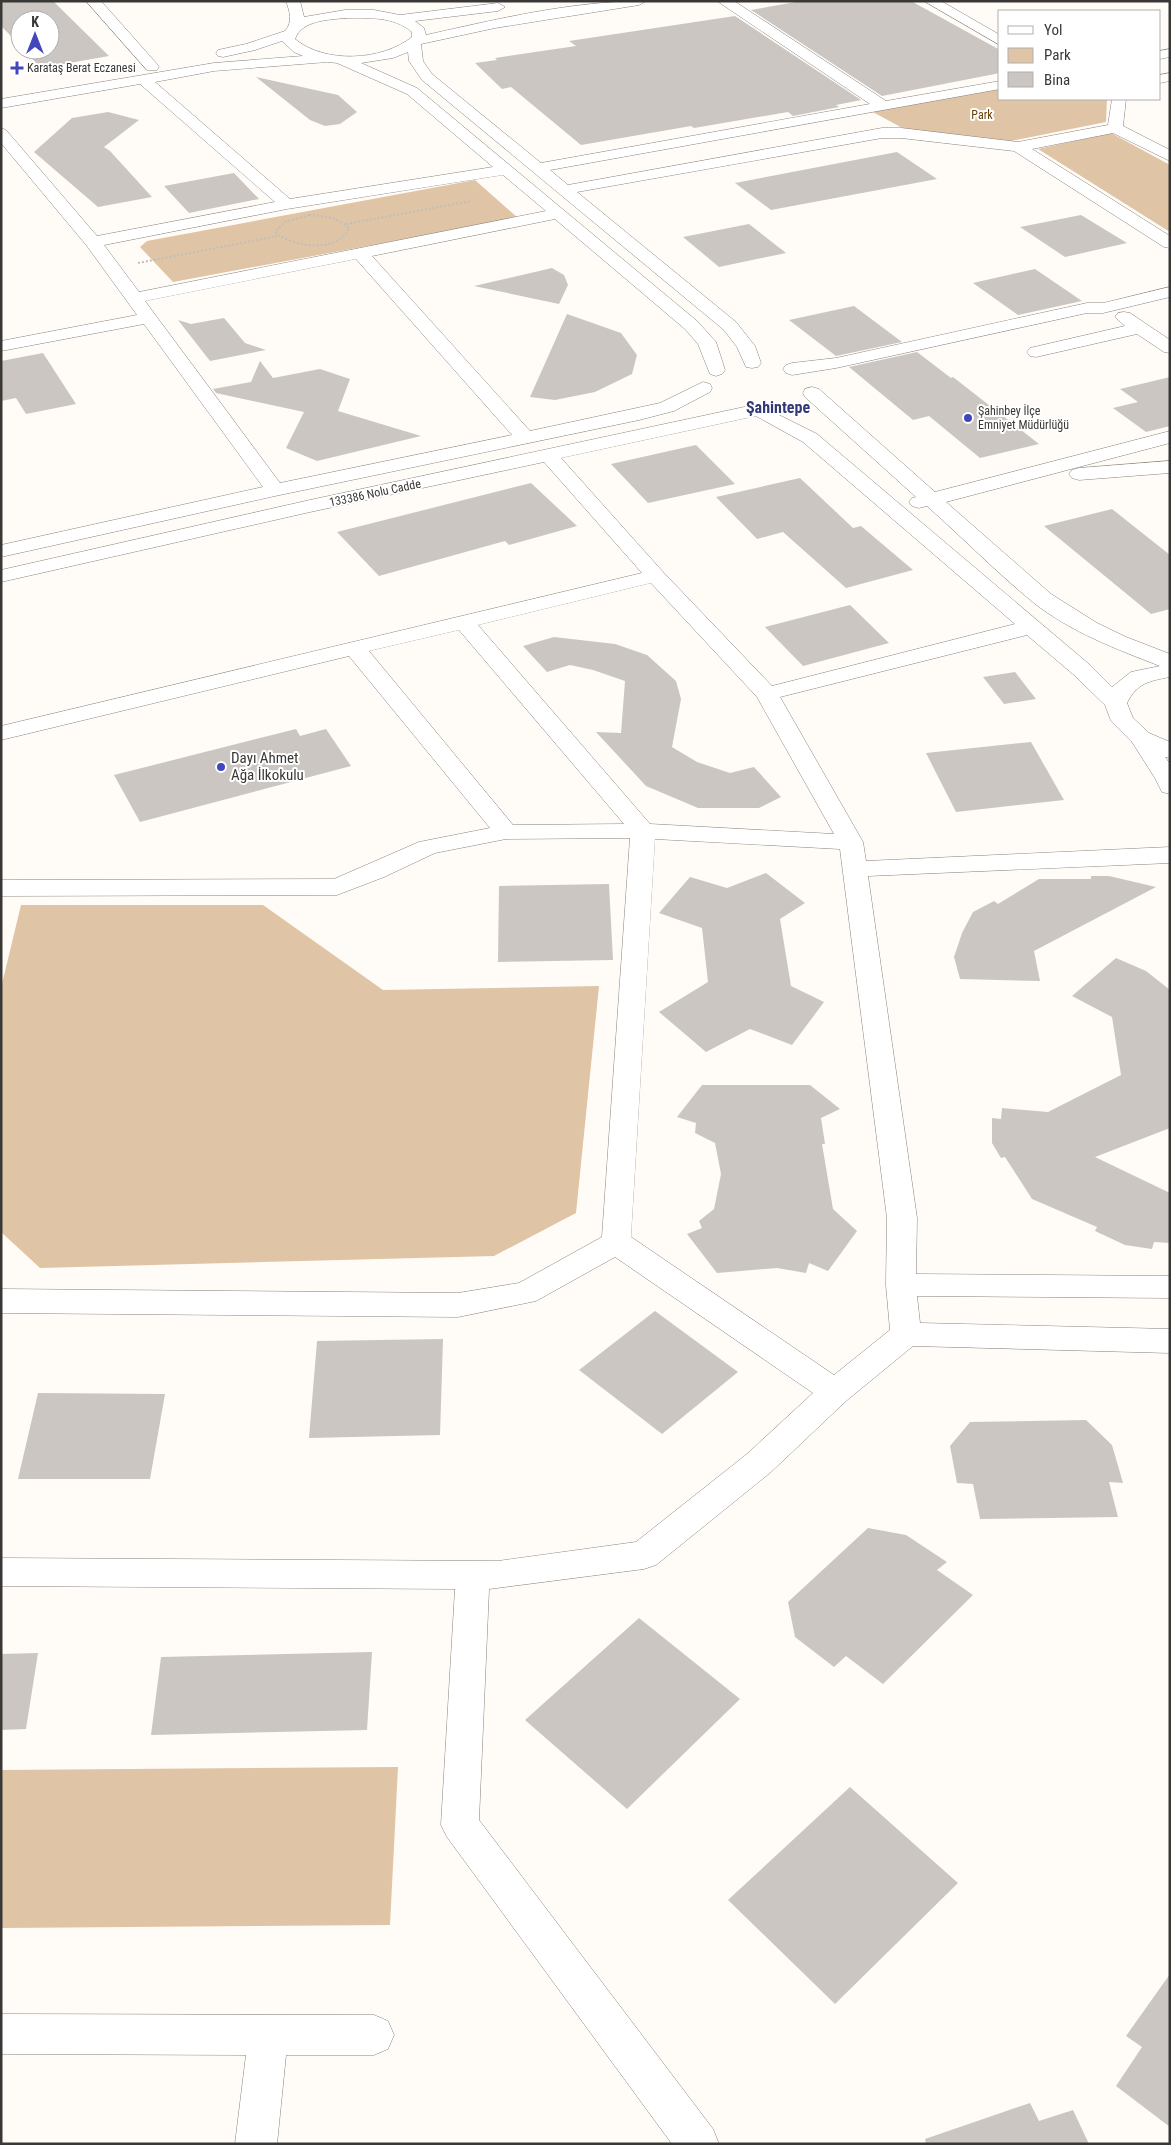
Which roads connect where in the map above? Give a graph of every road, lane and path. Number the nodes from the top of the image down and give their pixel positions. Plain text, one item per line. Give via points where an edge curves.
1 (93, 1) edge
2 (293, 1) edge
3 (352, 1) edge
4 (639, 1) edge
5 (724, 1) edge
6 (931, 1) edge
7 (515, 4) dead end
8 (384, 15) junction
9 (400, 19) junction
10 (293, 30) junction
11 (998, 40) edge
12 (415, 43) junction
13 (334, 58) junction
14 (148, 74) junction
15 (998, 85) edge
16 (1, 92) edge
17 (1119, 100) edge
18 (1, 104) edge
19 (884, 106) junction
20 (857, 110) junction
21 (1115, 128) junction
22 (1, 133) edge
23 (901, 133) junction
24 (1018, 147) junction
25 (1170, 156) edge
26 (27, 164) junction
27 (10, 167) dead end
28 (537, 168) junction
29 (504, 170) junction
30 (378, 189) junction
31 (564, 190) junction
32 (473, 201) dead end
33 (287, 204) junction
34 (407, 213) junction
35 (557, 214) junction
36 (346, 224) junction
37 (278, 236) junction
38 (433, 238) junction
39 (93, 242) junction
40 (1170, 243) edge
41 (360, 253) junction
42 (112, 268) junction
43 (1170, 292) edge
44 (135, 298) junction
45 (1106, 307) junction
46 (148, 318) junction
47 (1139, 328) junction
48 (1, 346) edge
49 (1170, 348) edge
50 (1036, 352) dead end
51 (752, 363) junction
52 (792, 369) junction
53 (716, 370) junction
54 (703, 388) junction
55 (802, 396) junction
56 (756, 412) junction
57 (525, 437) junction
58 (1170, 437) edge
59 (548, 456) junction
60 (1170, 467) edge
61 (1010, 480) junction
62 (275, 490) junction
63 (932, 500) junction
64 (891, 509) junction
65 (1, 551) edge
66 (1, 576) edge
67 (656, 576) junction
68 (464, 622) junction
69 (1031, 626) junction
70 (354, 648) junction
71 (1170, 662) edge
72 (1170, 670) edge
73 (767, 694) junction
74 (1116, 703) junction
75 (1, 733) edge
76 (1141, 738) junction
77 (1170, 751) edge
78 (1170, 786) edge
79 (643, 831) junction
80 (506, 832) junction
81 (851, 842) junction
82 (1170, 855) edge
83 (856, 869) junction
84 (1, 888) edge
85 (616, 1242) junction
86 (901, 1285) junction
87 (1170, 1288) edge
88 (1, 1301) edge
89 (906, 1334) junction
90 (1170, 1341) edge
91 (835, 1392) junction
92 (1, 1572) edge
93 (473, 1575) junction
94 (1, 2034) edge
95 (268, 2035) junction
96 (374, 2035) dead end
97 (256, 2144) edge
98 (698, 2144) edge

1 - 14 street
2 - 10 street via 297,14
3 - 8 street
4 - 12 street via 495,24
5 - 19 street
6 - 11 street
7 - 9 street
8 - 9 street
8 - 10 street via 325,17
9 - 12 street via 419,31 420,38
10 - 13 street via 288,40 293,47
10 - 14 street via 250,47
12 - 13 street via 382,56
12 - 28 street via 416,61 427,77
13 - 14 street
13 - 29 street via 412,91
14 - 16 street
14 - 18 street
14 - 33 street
15 - 19 street
17 - 21 street
19 - 20 street
20 - 23 street
20 - 28 street
21 - 24 street
21 - 25 street
22 - 26 street
23 - 24 street
23 - 31 street via 882,133
24 - 40 street
26 - 27 street
26 - 39 street
28 - 31 street
29 - 30 street
29 - 35 street
30 - 33 street
30 - 34 path
31 - 51 street via 730,326 746,346
32 - 34 path
33 - 39 street
34 - 36 path
34 - 38 path
35 - 38 street
35 - 53 street via 700,334 708,342
36 - 37 path via 328,216 291,218 278,225 275,232
36 - 37 path via 349,228 346,235 333,242 296,244
37 - 42 path
38 - 41 street
39 - 42 street
41 - 44 street
41 - 57 street
42 - 44 street
43 - 45 street
44 - 46 street
45 - 47 street
45 - 52 street via 1087,308 836,364
45 - 55 street via 1097,314
46 - 48 street
46 - 62 street
47 - 49 street
47 - 50 street
51 - 52 street
51 - 53 street
52 - 55 street
53 - 54 street via 704,382
54 - 56 street via 713,401 729,408
54 - 57 street, 133386 Nolu Cadde via 688,398 658,409
55 - 56 street
55 - 63 street
56 - 59 street, 133386 Nolu Cadde
56 - 64 street via 810,438
57 - 62 street, 133386 Nolu Cadde
58 - 61 street
59 - 66 street, 133386 Nolu Cadde
59 - 67 street
60 - 61 street
61 - 63 street
62 - 65 street, 133386 Nolu Cadde
63 - 64 street
63 - 71 street via 1042,599 1089,628
64 - 69 street
67 - 68 street
67 - 73 street
68 - 70 street
68 - 79 street
69 - 73 street
69 - 74 street
70 - 75 street
70 - 80 street
72 - 74 street via 1139,677 1123,688
73 - 81 street
74 - 76 street via 1122,722
76 - 77 street
76 - 78 street
79 - 80 street
79 - 81 street
79 - 85 street
80 - 84 street via 428,847 337,887
81 - 83 street
82 - 83 street
83 - 86 street via 902,1218
85 - 88 street via 525,1293 458,1305
85 - 91 street
86 - 87 street
86 - 89 street
89 - 90 street
89 - 91 street
91 - 93 street via 759,1463 644,1555 498,1575
92 - 93 street
93 - 98 street via 460,1824
94 - 95 street
95 - 96 street
95 - 97 street

